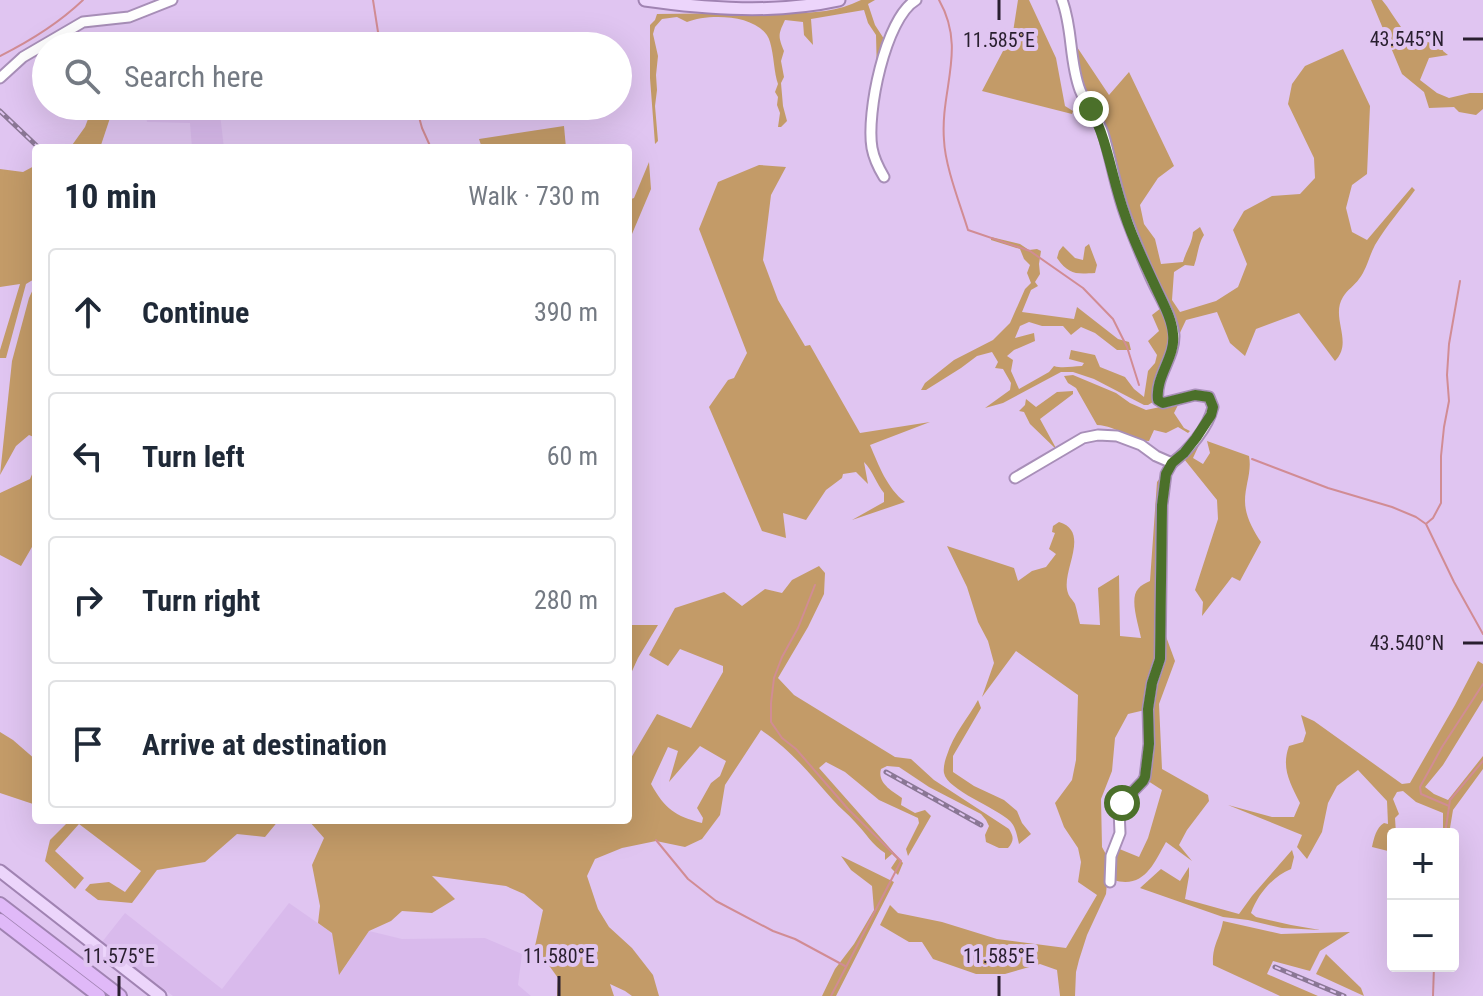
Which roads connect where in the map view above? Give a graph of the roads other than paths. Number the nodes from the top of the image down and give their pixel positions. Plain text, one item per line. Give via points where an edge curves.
1 (172, 0) edge
2 (645, 0) edge
3 (839, 0) edge
4 (916, 0) edge
5 (1062, 0) edge
6 (66, 32) edge
7 (32, 52) edge
8 (0, 78) edge
9 (884, 177) dead end
10 (1172, 463) junction
11 (1015, 478) dead end
12 (0, 871) edge
13 (1110, 882) dead end
14 (0, 904) edge
15 (0, 920) edge
16 (99, 996) edge
17 (120, 996) edge
18 (160, 996) edge

1 - 6 street via 129,17 83,22
2 - 3 main road via 769,8
4 - 9 street via 900,17 873,94 871,146
5 - 10 street via 1080,90 1102,132 1125,215 1174,336 1158,400 1195,395 1209,397 1213,407 1196,438
7 - 8 street
10 - 11 street via 1117,436 1098,435 1083,438
10 - 13 street via 1162,505 1160,659 1148,709 1145,777 1119,810
12 - 18 main road
14 - 17 highway
15 - 16 highway

